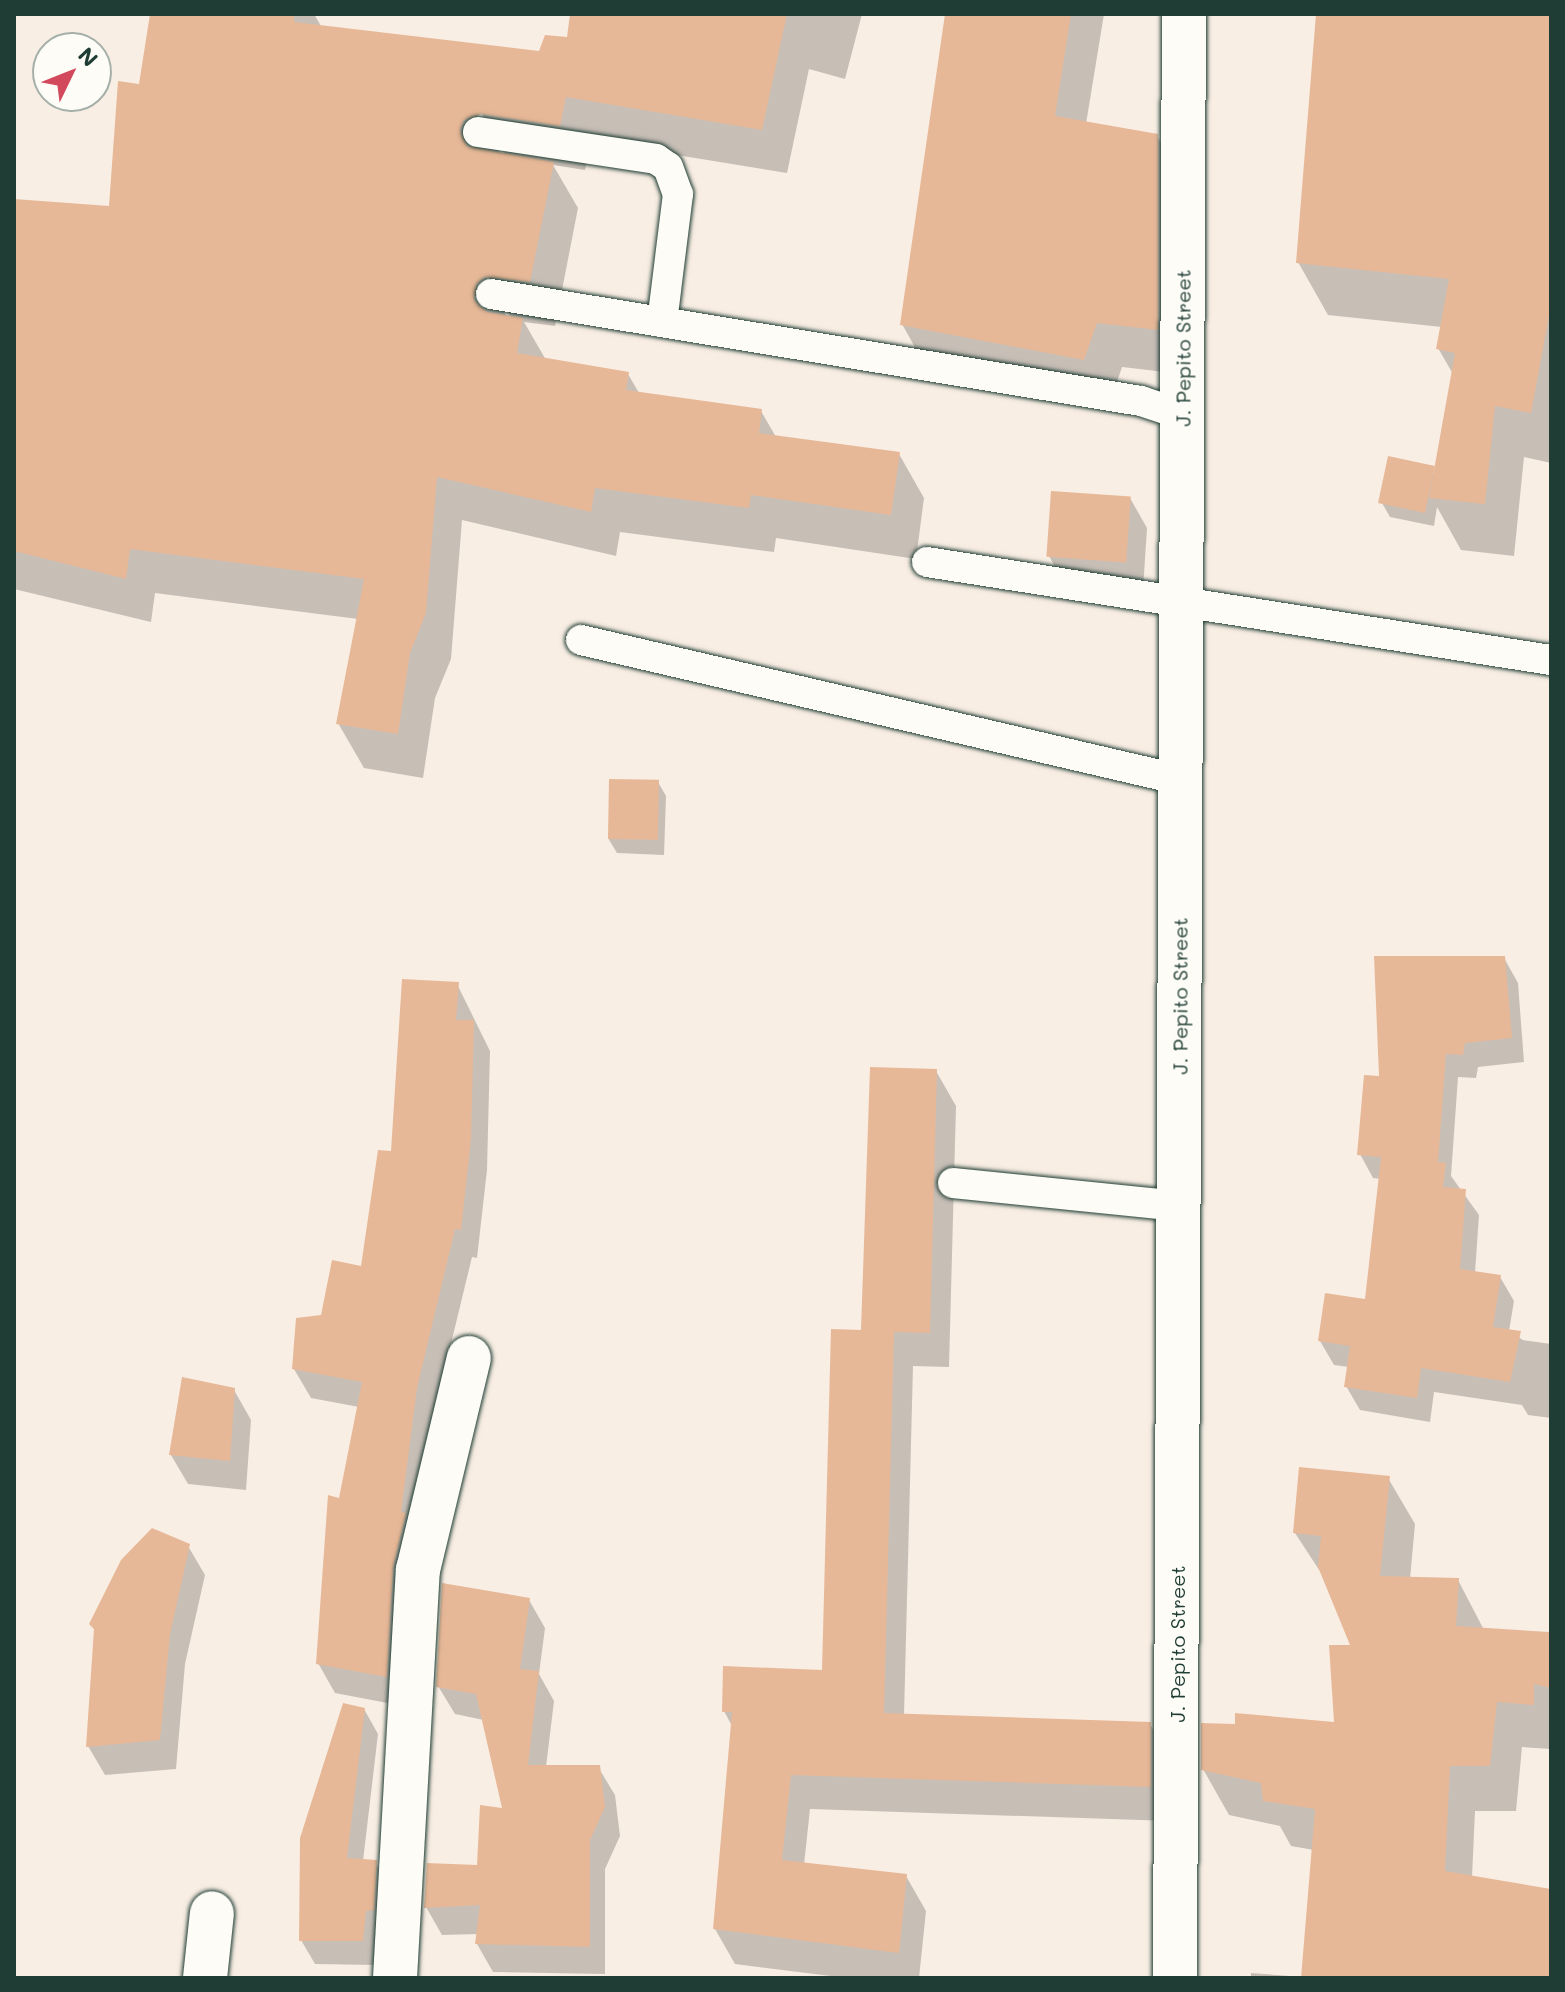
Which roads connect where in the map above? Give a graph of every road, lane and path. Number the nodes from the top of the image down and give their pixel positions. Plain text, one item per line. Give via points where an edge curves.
1 (1184, 14) edge
2 (478, 132) dead end
3 (491, 294) dead end
4 (662, 322) junction
5 (1183, 415) junction
6 (927, 562) dead end
7 (1182, 605) junction
8 (581, 640) dead end
9 (1551, 660) edge
10 (1181, 780) junction
11 (953, 1183) dead end
12 (1179, 1206) junction
13 (469, 1358) dead end
14 (212, 1913) dead end
15 (205, 1978) edge
16 (395, 1978) edge
17 (1175, 1978) edge

1 - 5 street, J. Pepito Street
2 - 4 lane via 656,159 668,167 678,194
3 - 4 lane
4 - 5 lane via 1141,401
5 - 7 street, J. Pepito Street
6 - 7 lane
7 - 9 lane
7 - 10 street, J. Pepito Street
8 - 10 lane
10 - 12 street, J. Pepito Street
11 - 12 lane
12 - 17 street, J. Pepito Street
13 - 16 street via 418,1570
14 - 15 street

